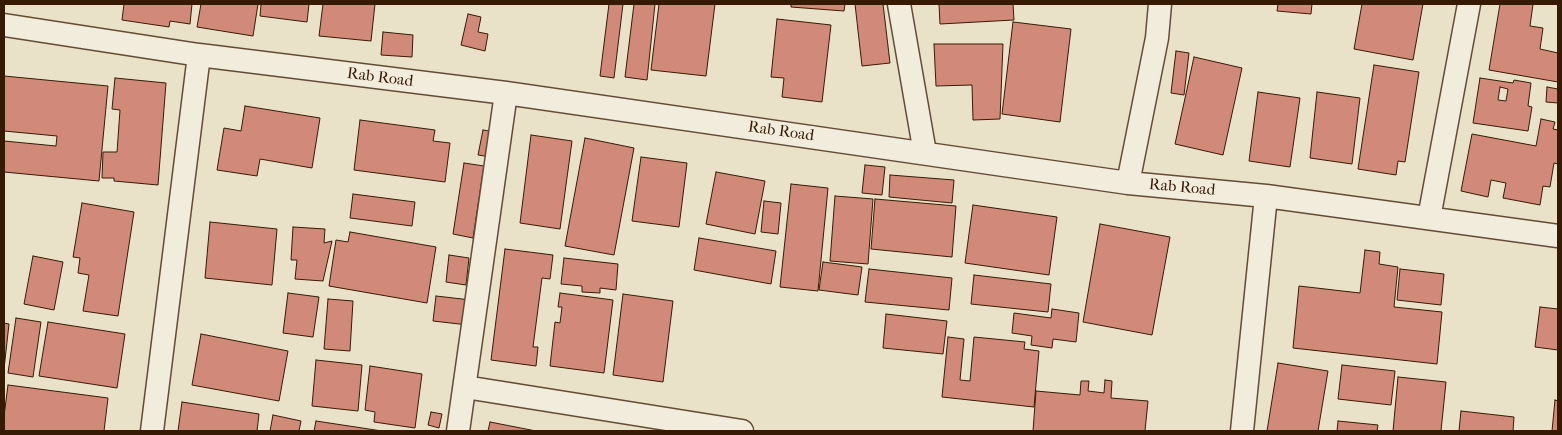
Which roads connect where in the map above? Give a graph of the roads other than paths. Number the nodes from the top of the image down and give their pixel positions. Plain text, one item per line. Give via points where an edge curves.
1 (899, 4) edge
2 (1160, 4) edge
3 (1469, 4) edge
4 (4, 25) edge
5 (198, 55) junction
6 (506, 93) junction
7 (925, 153) junction
8 (1128, 183) junction
9 (1266, 196) junction
10 (1429, 218) junction
11 (1558, 236) edge
12 (465, 387) junction
13 (152, 431) edge
14 (458, 431) edge
15 (742, 431) edge
16 (1242, 431) edge

1 - 7 street
2 - 8 street
3 - 10 street
4 - 5 street, Rab Road
5 - 6 street, Rab Road
5 - 13 street
6 - 7 street, Rab Road
6 - 12 street
7 - 8 street, Rab Road
8 - 9 street, Rab Road
9 - 10 street, Rab Road
9 - 16 street
10 - 11 street, Rab Road
12 - 14 street
12 - 15 street

